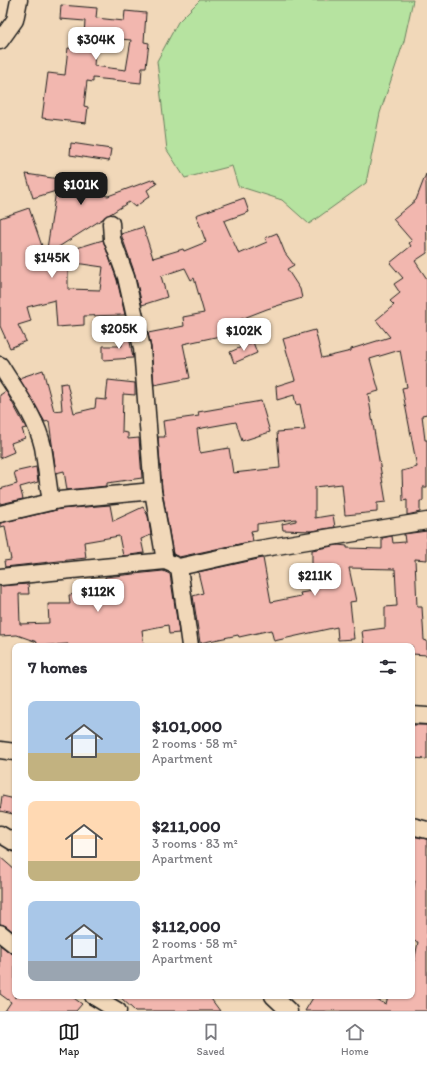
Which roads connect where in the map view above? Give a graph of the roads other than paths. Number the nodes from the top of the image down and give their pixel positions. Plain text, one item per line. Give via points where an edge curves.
1 (20, 0) edge
2 (0, 42) edge
3 (111, 223) dead end
4 (0, 365) edge
5 (153, 491) junction
6 (50, 502) junction
7 (0, 514) edge
8 (427, 521) edge
9 (172, 564) junction
10 (0, 577) edge
11 (189, 643) edge
12 (415, 715) edge
13 (427, 716) edge
14 (0, 750) edge
15 (12, 752) edge
16 (415, 827) edge
17 (427, 830) edge
18 (0, 834) edge
19 (12, 841) edge
20 (0, 933) edge
21 (12, 943) edge
22 (98, 999) edge
23 (276, 999) edge
24 (118, 1011) edge
25 (289, 1011) edge

1 - 2 street via 15,20
3 - 5 street via 112,239 126,278 142,348
4 - 6 street via 38,431
5 - 6 street
5 - 9 street
6 - 7 street
8 - 9 street
9 - 10 street
9 - 11 street
12 - 13 street
14 - 15 street
16 - 17 street
18 - 19 street
20 - 21 street
22 - 24 street
23 - 25 street

